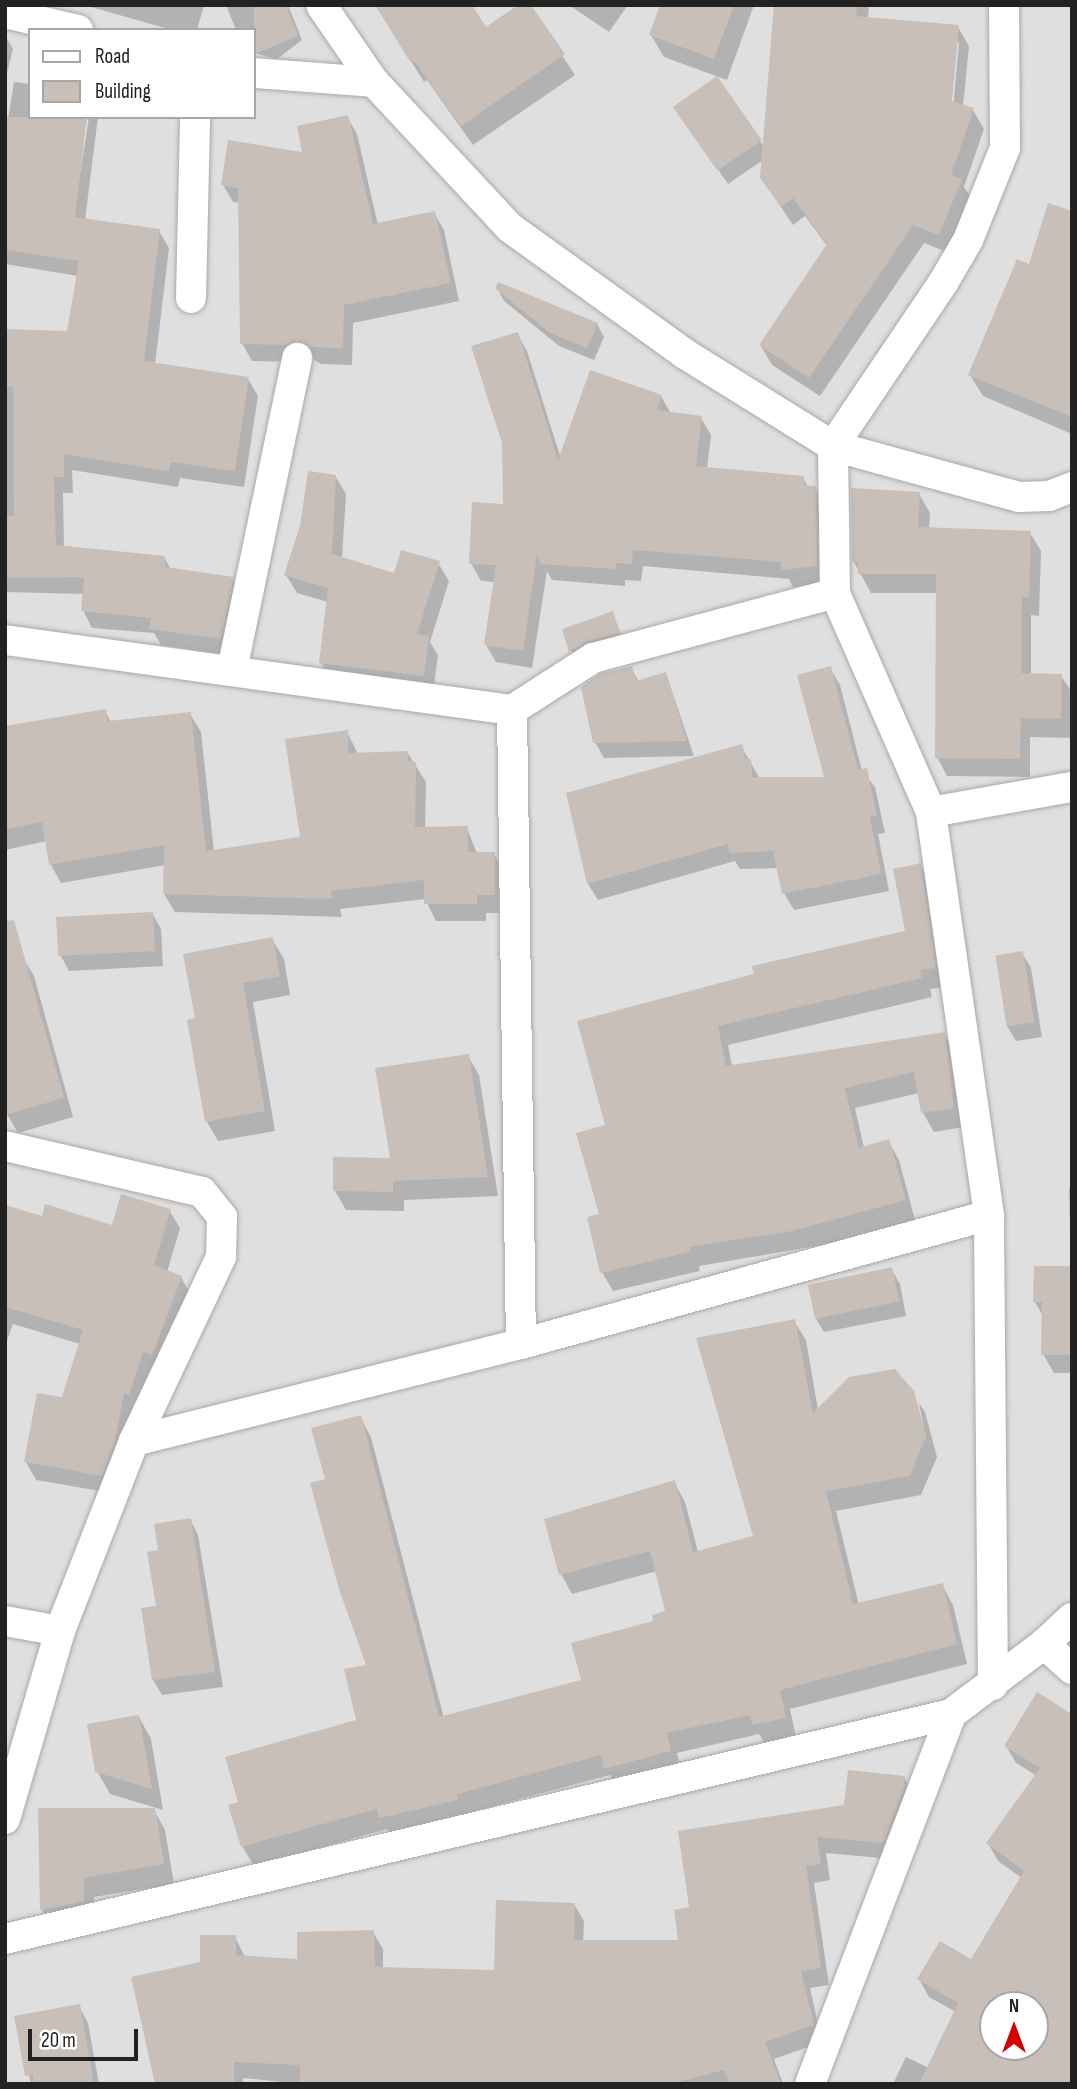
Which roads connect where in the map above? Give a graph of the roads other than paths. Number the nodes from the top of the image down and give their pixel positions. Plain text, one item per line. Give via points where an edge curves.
1 (321, 5) edge
2 (1004, 5) edge
3 (5, 13) edge
4 (69, 28) edge
5 (256, 73) edge
6 (374, 82) junction
7 (195, 119) edge
8 (191, 298) dead end
9 (297, 358) dead end
10 (833, 446) junction
11 (1072, 487) edge
12 (835, 593) junction
13 (5, 640) edge
14 (232, 670) junction
15 (512, 710) junction
16 (1072, 787) edge
17 (931, 812) junction
18 (5, 1146) edge
19 (989, 1215) junction
20 (521, 1344) junction
21 (134, 1441) junction
22 (1072, 1618) edge
23 (5, 1621) edge
24 (60, 1631) junction
25 (1044, 1644) junction
26 (1072, 1669) edge
27 (993, 1685) junction
28 (951, 1714) junction
29 (5, 1819) edge
30 (5, 1939) edge
31 (810, 2084) edge

1 - 6 street
2 - 10 street via 1005,148 968,240
3 - 4 street
5 - 6 street
6 - 10 street via 509,227 685,354
7 - 8 street
9 - 14 street
10 - 11 street via 1019,497 1049,496
10 - 12 street
12 - 15 street via 593,658
12 - 17 street
13 - 14 street
14 - 15 street
15 - 20 street
16 - 17 street
17 - 19 street
18 - 21 street via 202,1192 222,1217 220,1257
19 - 20 street
19 - 27 street
20 - 21 street
21 - 24 street
22 - 25 street
23 - 24 street
24 - 29 street
25 - 26 street
25 - 27 street
27 - 28 street
28 - 30 street
28 - 31 street

